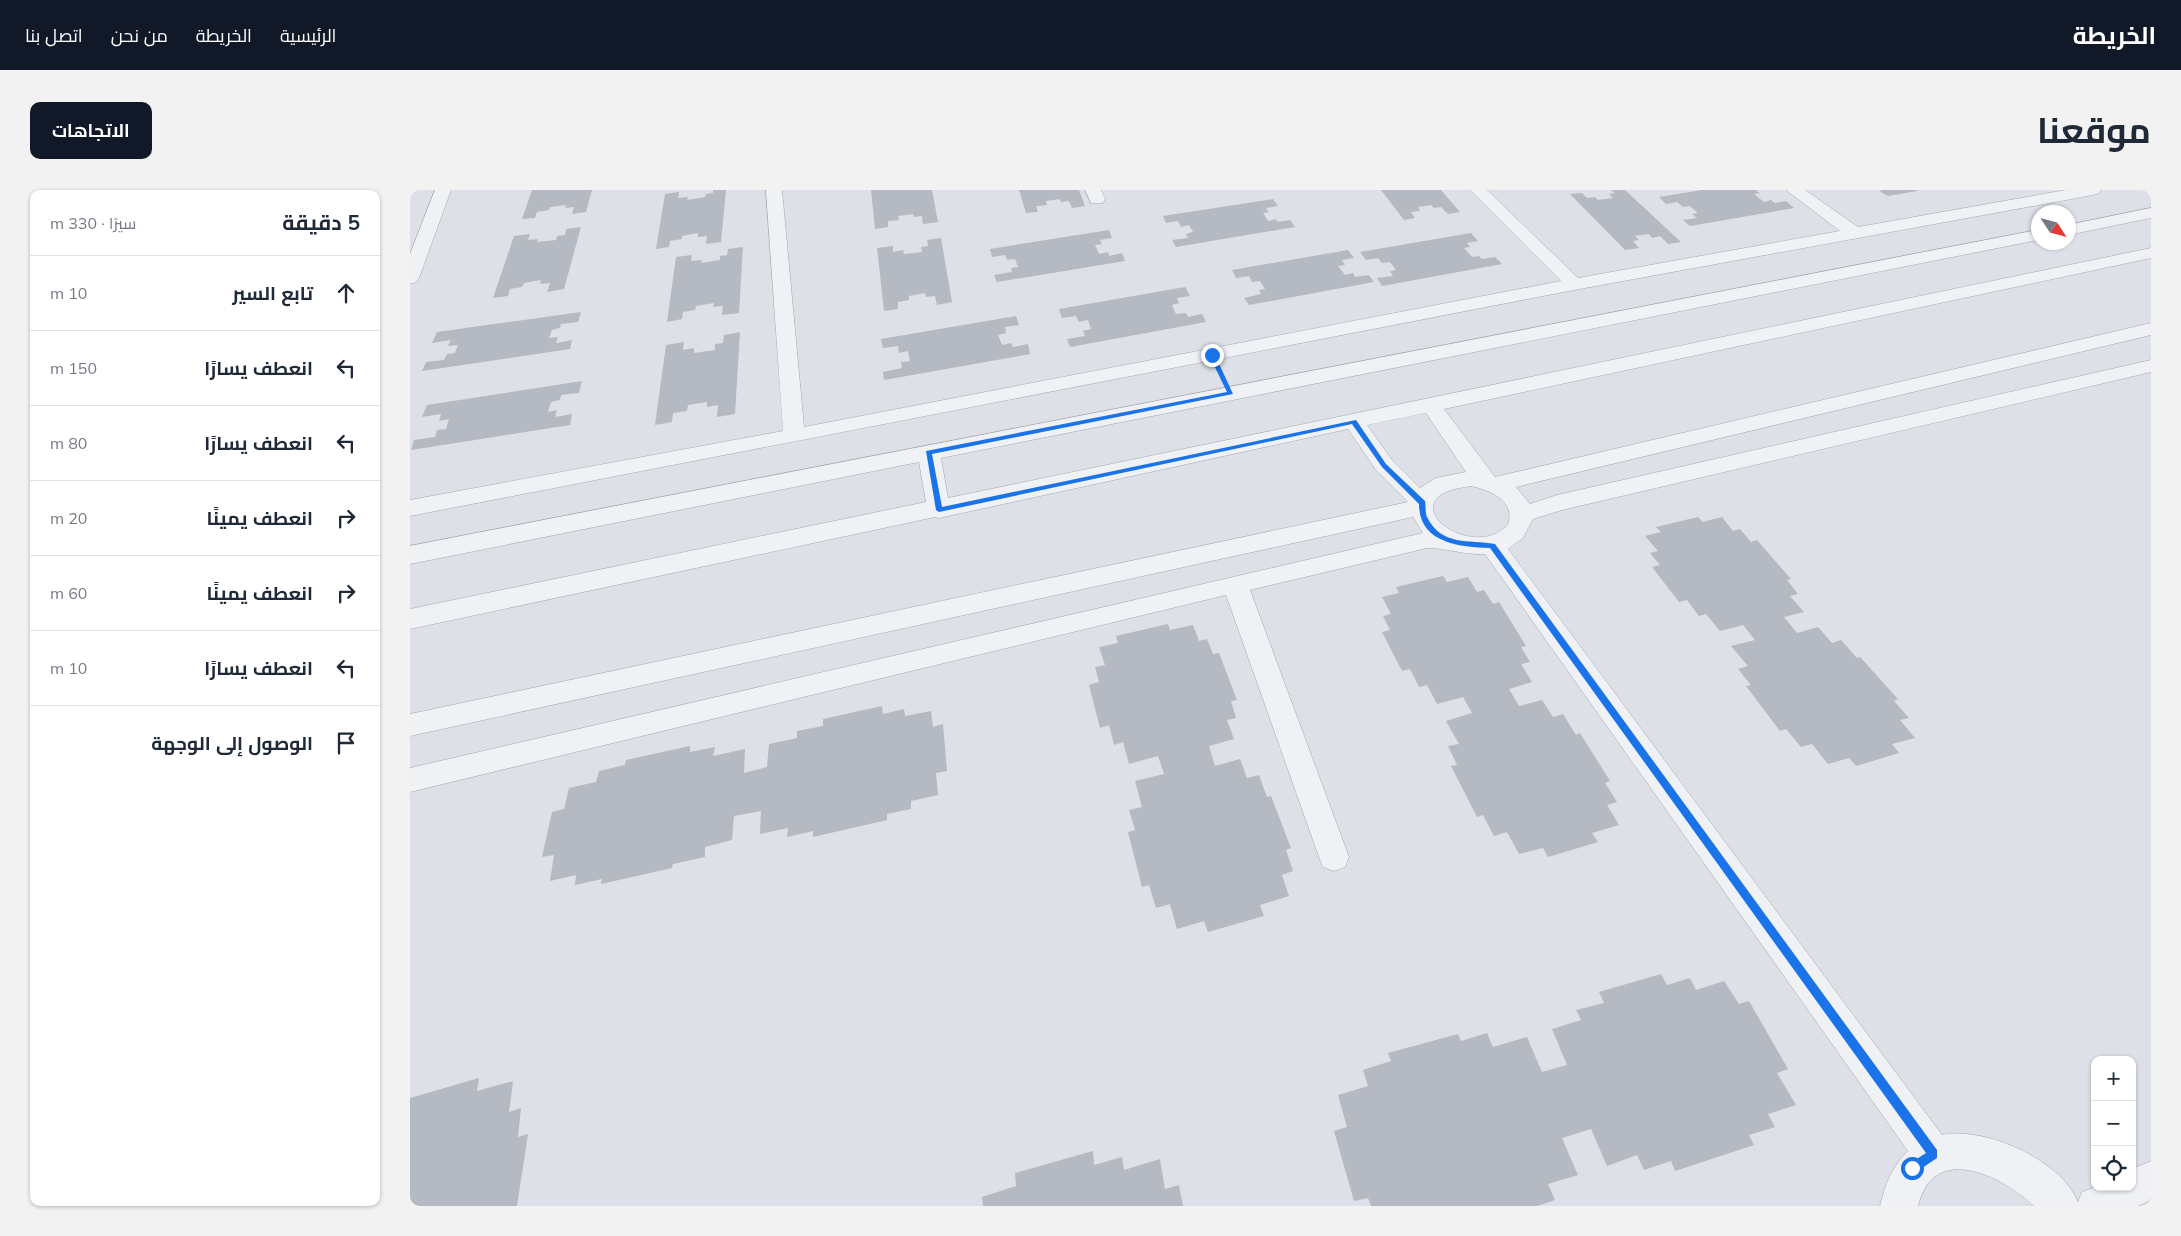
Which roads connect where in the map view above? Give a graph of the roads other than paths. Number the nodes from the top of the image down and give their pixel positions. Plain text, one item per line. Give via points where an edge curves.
1 (443, 190) edge
2 (774, 190) edge
3 (1478, 190) edge
4 (1794, 190) edge
5 (2093, 190) edge
6 (2151, 213) edge
7 (2076, 228) edge
8 (1855, 234) junction
9 (2031, 236) edge
10 (2151, 253) edge
11 (410, 278) edge
12 (1574, 284) junction
13 (2151, 329) edge
14 (2151, 366) edge
15 (1222, 374) junction
16 (1431, 405) junction
17 (1354, 422) junction
18 (794, 436) junction
19 (929, 453) junction
20 (1489, 483) junction
21 (1422, 505) junction
22 (410, 508) edge
23 (939, 510) junction
24 (1523, 514) junction
25 (1446, 540) junction
26 (1492, 545) junction
27 (410, 555) edge
28 (1235, 584) junction
29 (410, 619) edge
30 (410, 725) edge
31 (410, 780) edge
32 (1334, 857) dead end
33 (1933, 1154) junction
34 (2151, 1180) edge
35 (1898, 1206) edge
36 (2061, 1206) edge
37 (2096, 1206) edge

1 - 11 street
2 - 18 street
3 - 12 street
4 - 8 street
5 - 8 street
6 - 7 street
8 - 12 street
9 - 15 street
10 - 16 street
12 - 15 street
13 - 20 street
14 - 24 street via 1556,503
15 - 18 street
15 - 19 street
16 - 17 street
16 - 20 street
17 - 21 street via 1384,465
17 - 23 street
18 - 22 street
19 - 23 street
19 - 27 street
20 - 21 street via 1471,479 1445,482 1427,494
20 - 24 street via 1514,497
21 - 25 street via 1422,516 1427,525
21 - 30 street
23 - 29 street
24 - 26 street via 1516,534
25 - 26 street via 1461,545
25 - 28 street via 1404,544
26 - 33 street
28 - 31 street
28 - 32 street
33 - 35 street via 1912,1168 1900,1191
33 - 36 street via 1966,1150 2003,1161 2039,1183
34 - 37 street

